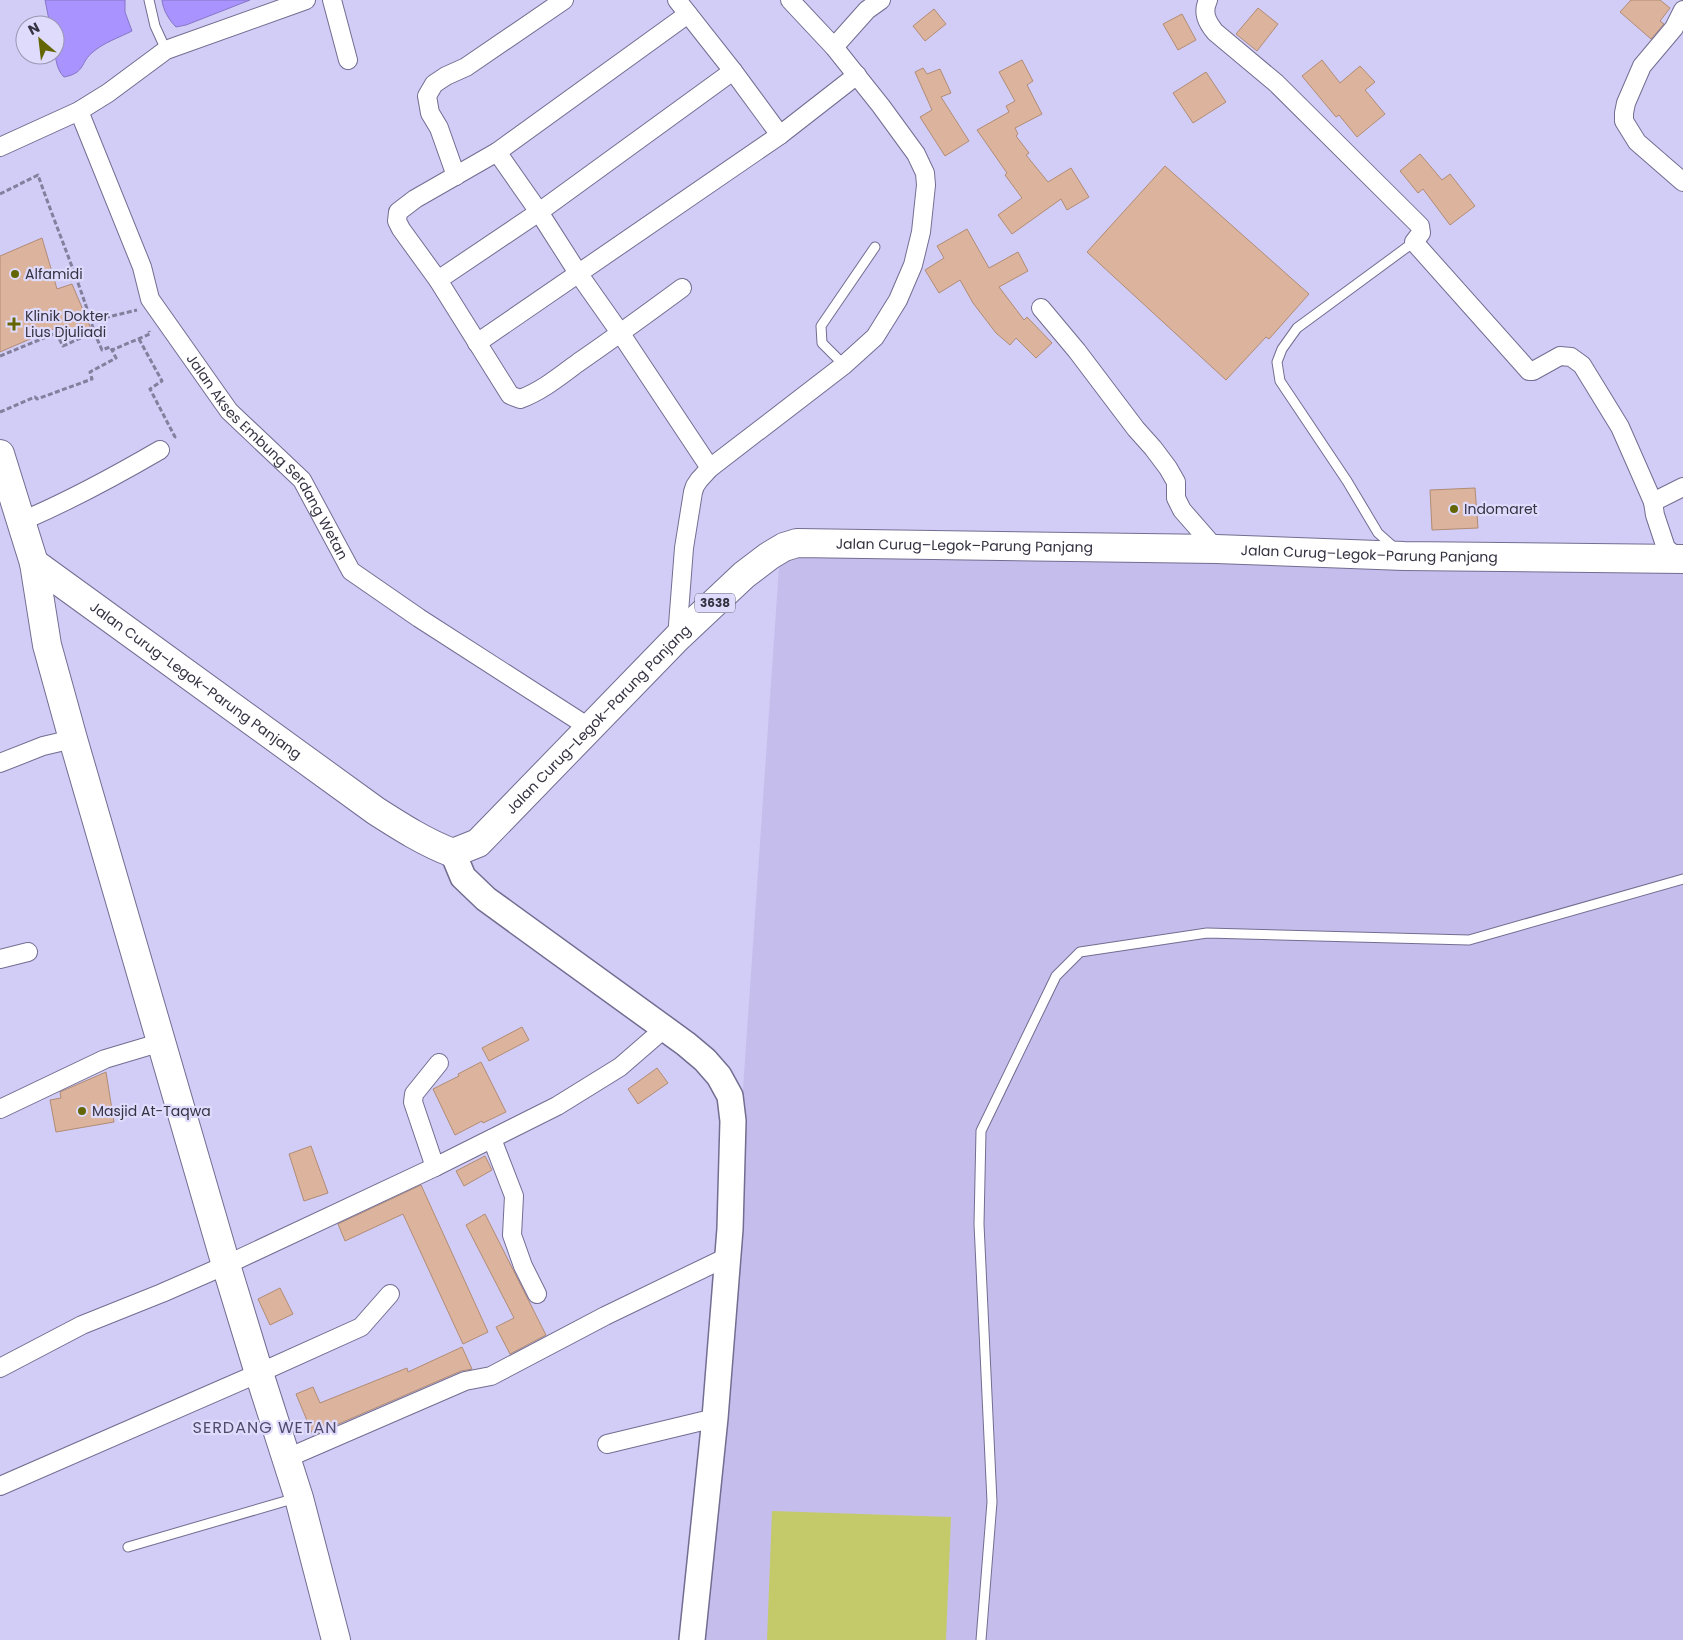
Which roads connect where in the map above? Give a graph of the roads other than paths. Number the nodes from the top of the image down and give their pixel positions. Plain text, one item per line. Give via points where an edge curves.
1 (149, 0) edge
2 (306, 0) edge
3 (332, 0) edge
4 (564, 0) edge
5 (790, 0) edge
6 (881, 0) edge
7 (1208, 0) edge
8 (280, 5) edge
9 (682, 7) edge
10 (1683, 10) edge
11 (834, 47) junction
12 (166, 50) junction
13 (348, 60) dead end
14 (733, 71) junction
15 (858, 76) junction
16 (78, 111) junction
17 (780, 135) junction
18 (0, 147) edge
19 (496, 152) junction
20 (456, 176) junction
21 (1683, 182) edge
22 (540, 212) junction
23 (1414, 242) junction
24 (875, 247) dead end
25 (578, 273) junction
26 (438, 280) junction
27 (682, 288) dead end
28 (1041, 308) dead end
29 (621, 334) junction
30 (477, 343) junction
31 (844, 365) junction
32 (160, 450) road end
33 (0, 454) edge
34 (710, 468) junction
35 (1683, 487) edge
36 (1653, 502) junction
37 (18, 514) junction
38 (1216, 549) junction
39 (1404, 556) junction
40 (1681, 559) edge
41 (34, 563) junction
42 (677, 638) junction
43 (590, 728) junction
44 (73, 739) junction
45 (0, 763) edge
46 (453, 853) junction
47 (1683, 879) edge
48 (28, 952) dead end
49 (0, 959) edge
50 (665, 1028) junction
51 (162, 1042) junction
52 (439, 1063) dead end
53 (0, 1109) edge
54 (492, 1139) junction
55 (435, 1167) junction
56 (727, 1258) junction
57 (226, 1265) junction
58 (390, 1294) dead end
59 (537, 1294) dead end
60 (0, 1368) edge
61 (259, 1373) junction
62 (716, 1418) junction
63 (607, 1444) dead end
64 (285, 1459) junction
65 (0, 1486) edge
66 (299, 1498) junction
67 (128, 1547) dead end
68 (336, 1640) edge
69 (692, 1640) edge
70 (981, 1640) edge

1 - 12 lane via 155,26
2 - 8 street
3 - 13 street
4 - 20 street via 466,67 434,84 427,96 430,113 439,128
5 - 11 street
6 - 11 street via 867,10
7 - 23 street via 1205,6 1207,22 1215,32 1276,82 1420,226 1421,232
8 - 12 street
9 - 14 street
9 - 19 street
10 - 21 street via 1674,28 1642,66 1624,113 1624,121 1637,142
11 - 15 street
12 - 16 street
14 - 17 street
14 - 22 street
15 - 17 street
15 - 31 street via 916,154 926,185 921,232 898,300 875,337
16 - 18 street
16 - 43 street, Jalan Akses Embung Serdang Wetan via 142,267 150,299 228,410 302,480 352,572
17 - 25 street
19 - 20 street
19 - 22 street
20 - 26 street via 398,212 397,221 401,229
22 - 25 street
22 - 26 street
23 - 36 street via 1528,371 1533,372 1560,356 1570,357 1582,366 1620,427
23 - 39 lane via 1297,328 1277,362 1280,381 1378,534
24 - 31 lane via 821,326 822,343
25 - 29 street
25 - 30 street
26 - 30 street
27 - 29 street
28 - 38 street via 1168,468 1176,482 1176,498 1182,510
29 - 30 street via 545,386 520,399 510,395
29 - 34 street
31 - 34 street
32 - 37 street via 55,507 29,518
33 - 37 main road
34 - 42 street via 695,486 684,548
35 - 36 street
36 - 40 street via 1666,548
37 - 41 main road
38 - 39 main road, Jalan Curug–Legok–Parung Panjang / 3638
38 - 42 main road, Jalan Curug–Legok–Parung Panjang / 3638 via 797,542 769,556 744,575
39 - 40 main road, Jalan Curug–Legok–Parung Panjang / 3638
41 - 44 main road via 47,645
41 - 46 main road, Jalan Curug–Legok–Parung Panjang via 376,811 418,837
42 - 43 main road, Jalan Curug–Legok–Parung Panjang / 3638
43 - 46 main road, Jalan Curug–Legok–Parung Panjang / 3638 via 478,843
44 - 45 street via 43,746
44 - 51 main road
46 - 50 street via 463,876 486,899
47 - 70 lane via 1469,940 1207,933 1080,952 1056,976 982,1131 978,1224 992,1502
48 - 49 street
50 - 54 street via 620,1068
50 - 56 street via 705,1060 730,1096 733,1121
51 - 53 street via 105,1059
51 - 57 main road
52 - 55 street via 414,1094 413,1102
54 - 55 street
54 - 59 street via 514,1196 512,1236
55 - 57 street
56 - 62 street
56 - 64 street via 605,1316 491,1376 464,1381
57 - 60 street via 82,1325
57 - 61 main road
58 - 61 street via 361,1327
61 - 64 main road
61 - 65 street
62 - 63 street
62 - 69 street
64 - 66 main road
66 - 67 lane
66 - 68 main road

